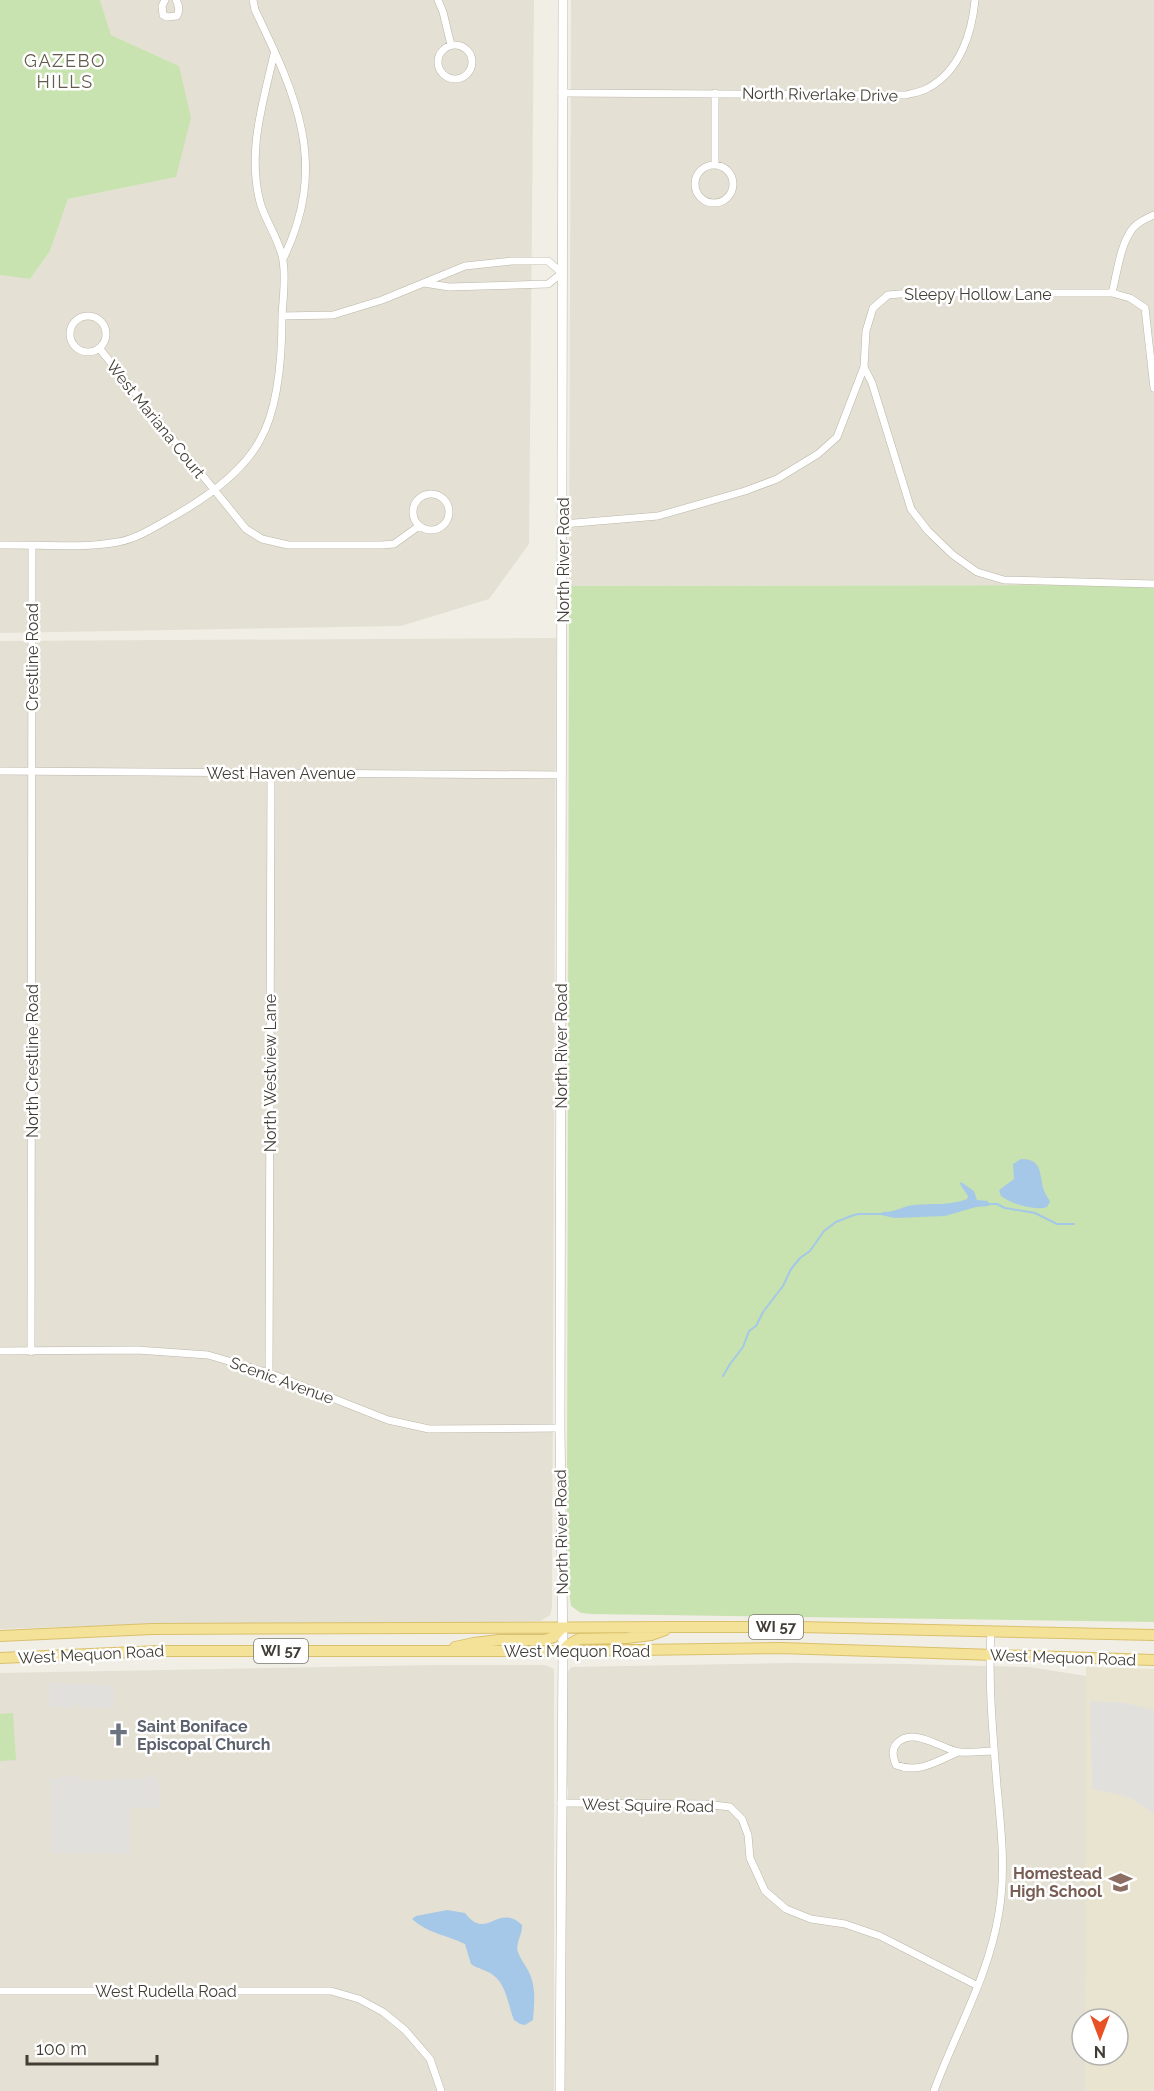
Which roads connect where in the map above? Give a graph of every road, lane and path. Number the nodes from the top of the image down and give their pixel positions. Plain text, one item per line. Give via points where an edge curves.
1 (165, 0) edge
2 (176, 0) edge
3 (253, 0) edge
4 (438, 0) edge
5 (563, 0) edge
6 (975, 0) edge
7 (451, 45) junction
8 (274, 54) junction
9 (562, 93) junction
10 (715, 93) junction
11 (715, 165) junction
12 (1154, 215) edge
13 (284, 259) junction
14 (562, 273) junction
15 (424, 283) junction
16 (1112, 293) junction
17 (282, 316) junction
18 (99, 348) junction
19 (864, 367) junction
20 (1154, 388) edge
21 (213, 490) junction
22 (563, 524) junction
23 (418, 526) junction
24 (0, 545) edge
25 (32, 545) junction
26 (1154, 584) edge
27 (32, 770) junction
28 (0, 771) edge
29 (271, 773) junction
30 (562, 775) junction
31 (0, 1351) edge
32 (31, 1352) junction
33 (269, 1372) junction
34 (560, 1428) junction
35 (674, 1627) junction
36 (562, 1628) junction
37 (991, 1631) junction
38 (1154, 1635) edge
39 (0, 1636) edge
40 (441, 1651) junction
41 (563, 1651) junction
42 (990, 1655) junction
43 (0, 1658) edge
44 (1154, 1660) edge
45 (994, 1751) junction
46 (958, 1752) junction
47 (561, 1803) junction
48 (978, 1986) junction
49 (0, 1991) edge
50 (441, 2091) edge
51 (560, 2091) edge
52 (934, 2091) edge

1 - 2 street via 163,15 172,17 179,12
3 - 8 street
4 - 7 street
5 - 9 street, North River Road
6 - 10 street, North Riverlake Drive via 968,40 959,58 947,74 928,88 906,95
7 - 7 street via 438,56 438,68 456,80 470,71 472,60 462,47
8 - 13 street via 254,154 261,204
8 - 13 street via 300,118 306,176 295,235
9 - 10 street, North Riverlake Drive
9 - 14 street, North River Road
10 - 11 street
11 - 11 street via 703,169 695,180 701,198 719,203 729,196 733,185 730,174
12 - 16 street via 1133,228 1121,252
13 - 17 street
14 - 15 street via 548,284
14 - 15 street via 548,261 512,261 465,266
14 - 22 street, North River Road
15 - 17 street via 333,315
16 - 19 street, Sleepy Hollow Lane via 888,295 873,308 866,331
16 - 20 street via 1145,308
17 - 21 street via 275,399 261,440 238,469
18 - 18 street, West Mariana Court via 106,331 100,320 89,316 77,319 70,334 74,344 88,351
18 - 21 street, West Mariana Court
19 - 22 street via 837,437 818,454 777,479 658,516
19 - 26 street via 911,508 953,555 977,572 1004,580
21 - 23 street, West Mariana Court via 246,529 262,539 288,546 382,546 394,544
21 - 25 street via 186,509 120,542
22 - 30 street, North River Road
23 - 23 street via 430,530 446,522 449,509 443,498 427,494 417,500 412,510
24 - 25 street
25 - 27 street, Crestline Road
27 - 28 street, West Haven Avenue
27 - 29 street, West Haven Avenue
27 - 32 street, North Crestline Road
29 - 30 street, West Haven Avenue
29 - 33 street, North Westview Lane
30 - 34 street, North River Road
31 - 32 street, Scenic Avenue
32 - 33 street, Scenic Avenue via 136,1350 208,1354
33 - 34 street, Scenic Avenue via 388,1420 429,1429
34 - 36 street, North River Road
35 - 36 main road, West Mequon Road / WI 57
35 - 37 main road, West Mequon Road / WI 57
35 - 41 main road via 651,1635 579,1639
36 - 39 main road, West Mequon Road / WI 57 via 152,1629
36 - 40 main road via 554,1637 544,1640 499,1640
36 - 41 street, North River Road
37 - 38 main road, West Mequon Road / WI 57
37 - 42 street
40 - 41 main road, West Mequon Road / WI 57
40 - 43 main road, West Mequon Road / WI 57 via 159,1651
41 - 42 main road, West Mequon Road / WI 57 via 780,1648
41 - 47 street, North River Road
42 - 44 main road, West Mequon Road / WI 57
42 - 45 street
45 - 46 street
45 - 48 street via 1003,1848 1000,1910 991,1954
46 - 46 street via 920,1768 906,1769 896,1766 892,1754 903,1738 931,1741
47 - 48 street, West Squire Road via 730,1807 742,1819 750,1858 765,1892 786,1909 880,1936
47 - 51 street, North River Road
48 - 52 street
49 - 50 street, West Rudella Road via 331,1991 359,1999 405,2030 430,2059

